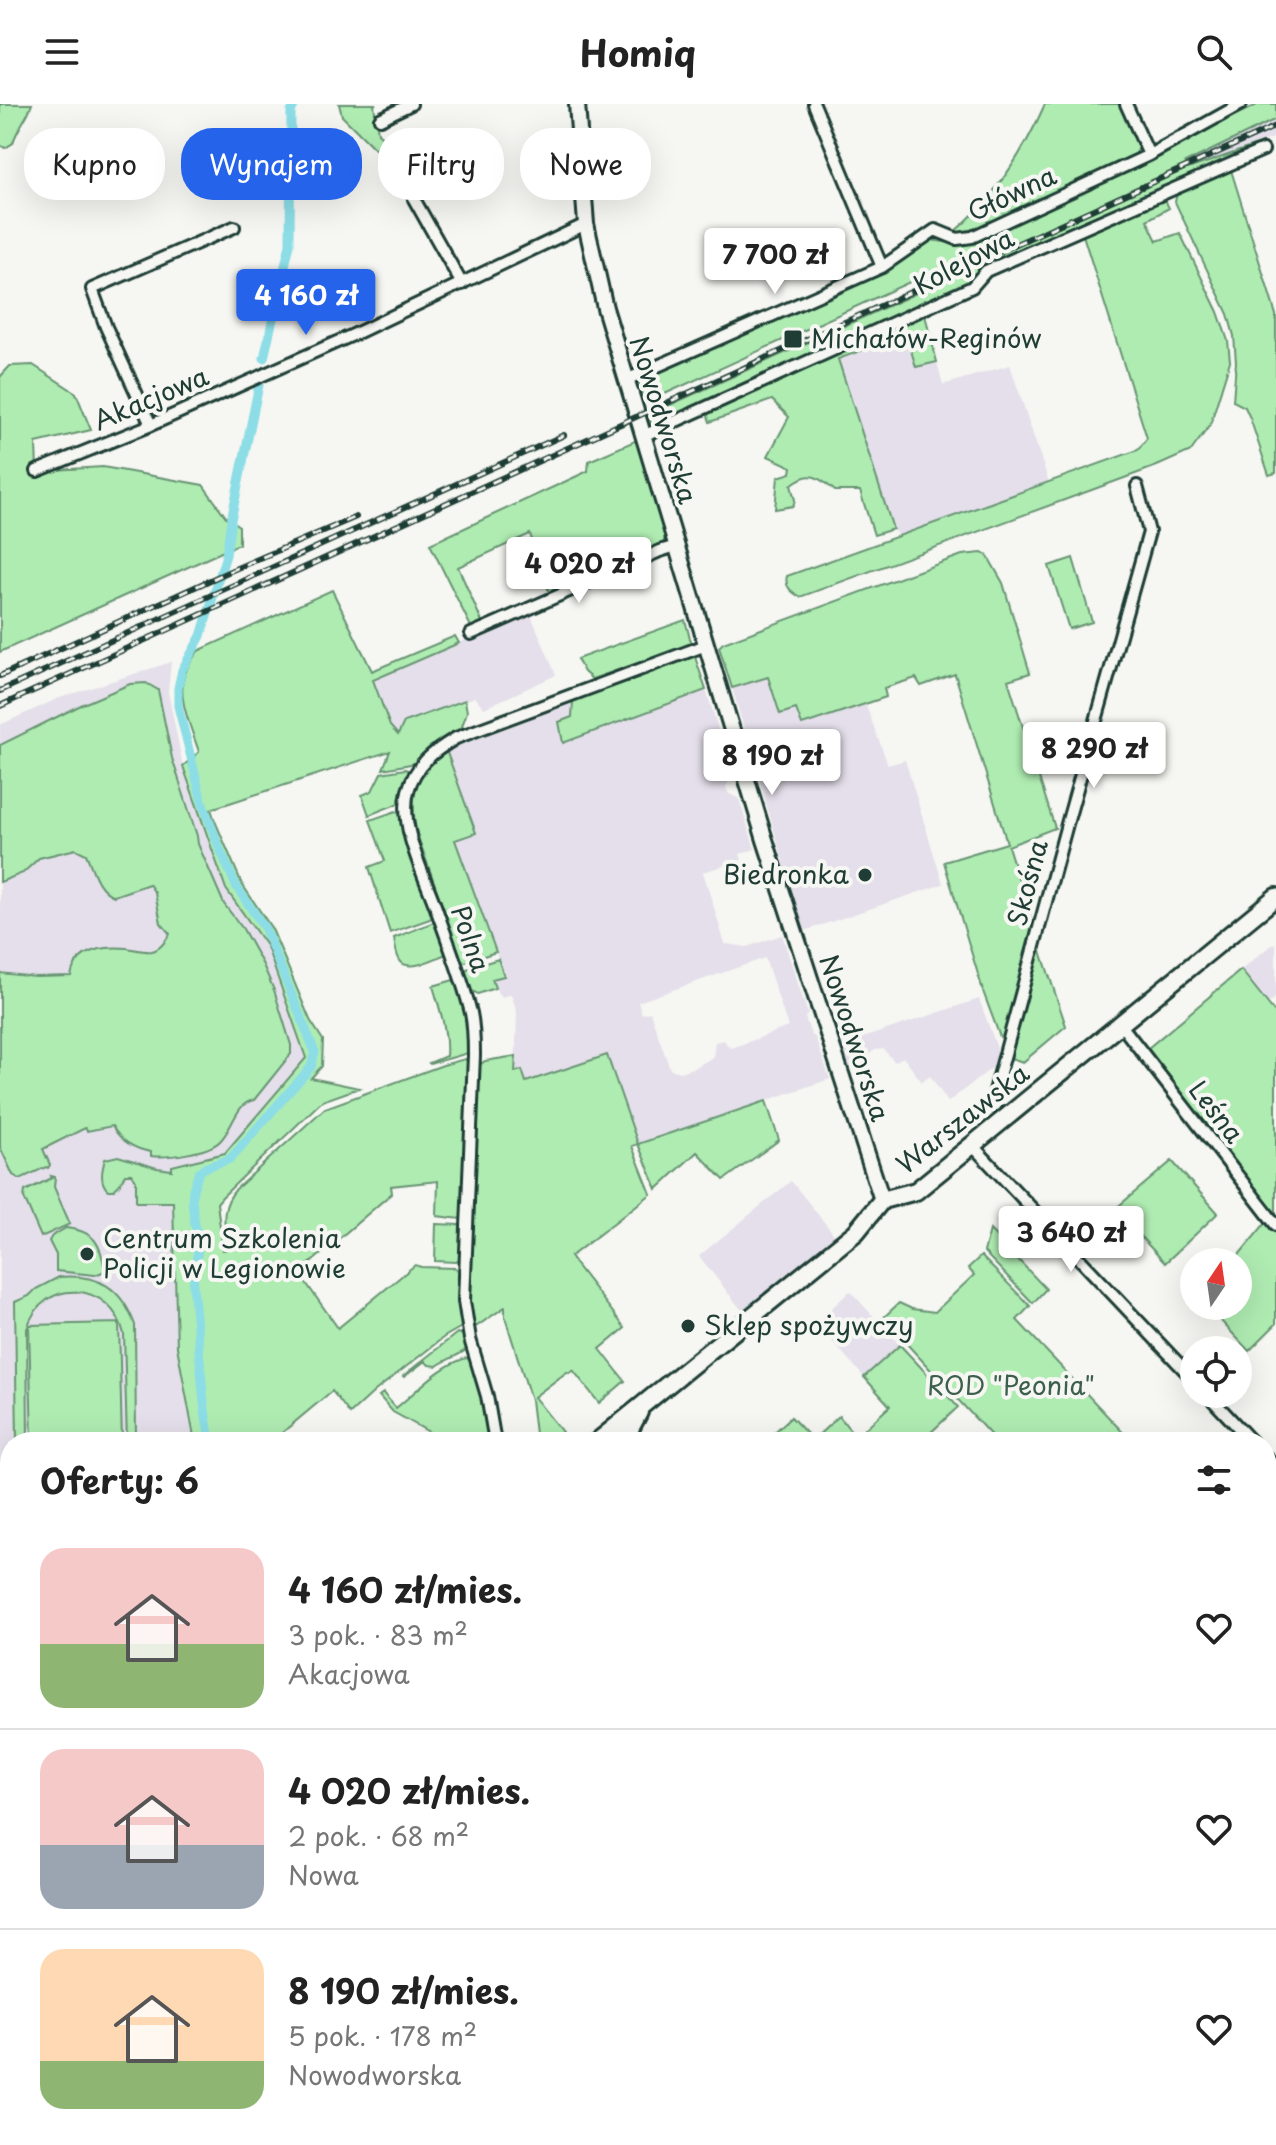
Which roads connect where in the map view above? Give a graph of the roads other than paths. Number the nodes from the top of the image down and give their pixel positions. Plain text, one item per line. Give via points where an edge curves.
1 (411, 104) edge
2 (577, 104) edge
3 (814, 104) edge
4 (1126, 104) edge
5 (1241, 104) edge
6 (380, 119) dead end
7 (1263, 150) dead end
8 (1149, 155) junction
9 (415, 200) edge
10 (586, 224) junction
11 (234, 227) dead end
12 (882, 267) junction
13 (462, 284) junction
14 (626, 380) junction
15 (151, 425) junction
16 (643, 436) junction
17 (37, 471) dead end
18 (1137, 486) dead end
19 (676, 546) junction
20 (471, 634) dead end
21 (706, 645) junction
22 (1276, 897) edge
23 (1121, 1025) junction
24 (995, 1106) dead end
25 (972, 1145) junction
26 (882, 1200) junction
27 (1276, 1225) edge
28 (1180, 1365) edge
29 (643, 1404) junction
30 (1220, 1408) edge
31 (493, 1432) edge
32 (609, 1432) edge
33 (627, 1432) edge
34 (1243, 1432) edge

1 - 6 street
2 - 10 main road, Nowodworska
3 - 12 street
4 - 8 street
5 - 8 street, Główna
7 - 16 street, Kolejowa via 986,271 972,287
8 - 12 street, Główna via 972,237 957,239 935,230
9 - 13 street
10 - 13 street, Akacjowa
10 - 14 main road, Nowodworska
11 - 15 street via 92,289
12 - 14 street, Główna
13 - 15 street, Akacjowa
14 - 16 main road, Nowodworska
15 - 17 street, Akacjowa
16 - 19 main road, Nowodworska
18 - 24 street, Skośna via 1149,532 999,1074
19 - 20 street
19 - 21 main road, Nowodworska
21 - 26 main road, Nowodworska
21 - 31 street, Polna via 456,738 419,766 408,790 406,810 414,848 472,1016 464,1301
22 - 23 main road, Warszawska
23 - 25 main road, Warszawska
23 - 27 street, Leśna
25 - 26 main road, Warszawska via 916,1191
25 - 28 street
26 - 29 main road, Warszawska via 856,1232
29 - 32 main road, Warszawska
29 - 33 main road, Warszawska
30 - 34 street

